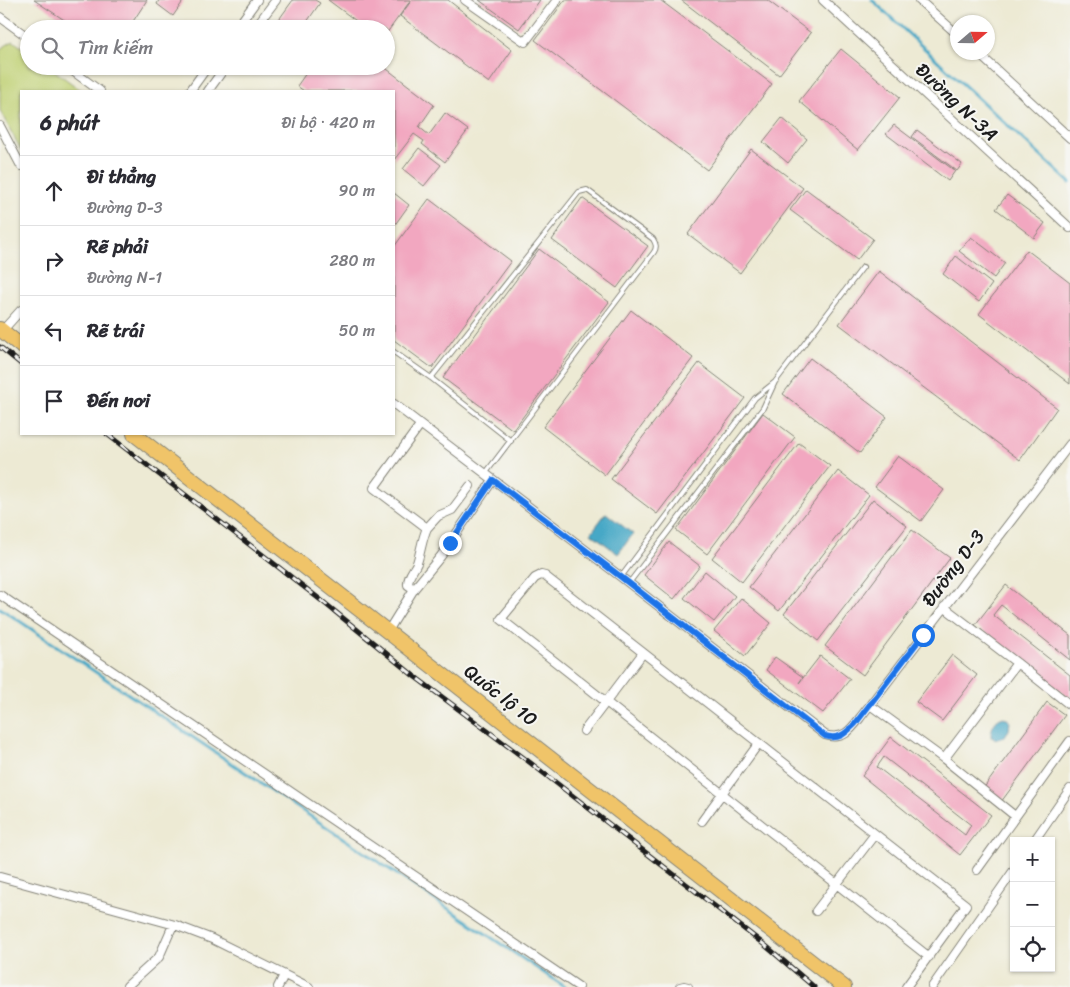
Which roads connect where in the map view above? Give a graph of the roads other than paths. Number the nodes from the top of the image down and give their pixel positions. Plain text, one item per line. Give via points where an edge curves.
1 (257, 0) edge
2 (276, 0) edge
3 (465, 0) edge
4 (557, 0) edge
5 (823, 0) edge
6 (919, 0) edge
7 (0, 16) edge
8 (243, 20) edge
9 (261, 20) edge
10 (950, 28) edge
11 (20, 31) edge
12 (985, 60) edge
13 (78, 75) edge
14 (202, 75) edge
15 (220, 75) edge
16 (99, 90) edge
17 (191, 90) edge
18 (209, 90) edge
19 (0, 126) edge
20 (1070, 138) edge
21 (20, 164) edge
22 (1070, 228) edge
23 (864, 267) dead end
24 (20, 311) edge
25 (1, 330) edge
26 (20, 343) edge
27 (395, 353) edge
28 (430, 378) junction
29 (775, 382) junction
30 (395, 405) edge
31 (420, 424) junction
32 (135, 435) edge
33 (511, 441) junction
34 (1070, 444) edge
35 (485, 474) junction
36 (493, 480) junction
37 (470, 486) dead end
38 (427, 528) junction
39 (621, 577) junction
40 (629, 583) junction
41 (414, 589) junction
42 (0, 595) edge
43 (944, 607) junction
44 (388, 631) junction
45 (643, 653) junction
46 (1017, 663) junction
47 (606, 702) junction
48 (870, 705) junction
49 (1070, 705) edge
50 (584, 731) dead end
51 (1070, 741) edge
52 (759, 743) junction
53 (944, 760) junction
54 (1070, 789) edge
55 (722, 794) junction
56 (1015, 816) junction
57 (702, 821) dead end
58 (876, 834) junction
59 (1037, 837) edge
60 (977, 870) dead end
61 (1010, 876) edge
62 (0, 877) edge
63 (837, 885) junction
64 (816, 911) dead end
65 (173, 925) junction
66 (929, 957) junction
67 (284, 975) junction
68 (128, 987) edge
69 (278, 987) edge
70 (309, 987) edge
71 (579, 987) edge
72 (680, 987) edge
73 (688, 987) edge
74 (844, 987) edge
75 (906, 987) edge
76 (932, 987) edge

1 - 8 street
2 - 9 street
3 - 4 street via 525,42
5 - 22 street, Đường N-3A
6 - 10 street
7 - 11 street
12 - 20 street
13 - 16 street
14 - 17 street
15 - 18 street
19 - 21 street
23 - 29 lane
24 - 25 street
25 - 26 highway
27 - 28 lane
28 - 33 lane
28 - 33 lane via 579,192 587,190 653,239 656,244 654,252
29 - 39 lane via 755,398
29 - 40 lane via 763,408
30 - 31 street, Đường D-3
31 - 35 street, Đường D-3
31 - 38 street via 374,488
32 - 44 highway, Quốc lộ 10
33 - 35 lane
34 - 43 street, Đường D-3
35 - 36 street, Đường D-3
36 - 39 street, Đường D-3
36 - 41 street
37 - 38 street via 452,510 438,516
38 - 41 street via 417,563 408,580 408,585
39 - 40 street, Đường D-3
40 - 48 street, Đường D-3 via 825,736 842,736
41 - 44 street
42 - 71 street
43 - 46 street
43 - 48 street, Đường D-3
44 - 74 highway, Quốc lộ 10
45 - 47 street
45 - 47 street via 543,575 535,578 501,619
45 - 52 street
46 - 49 street
46 - 53 street
47 - 50 street
47 - 55 street
48 - 53 street
51 - 56 street
52 - 55 street
52 - 58 street
53 - 56 street
54 - 59 street
55 - 57 street
55 - 63 street
56 - 60 street
58 - 63 street
58 - 66 street via 966,905
61 - 76 street
62 - 65 street
63 - 64 street
63 - 66 street
65 - 67 street via 212,939
65 - 68 street via 159,957
66 - 75 street
67 - 69 street
67 - 70 street
72 - 73 street

